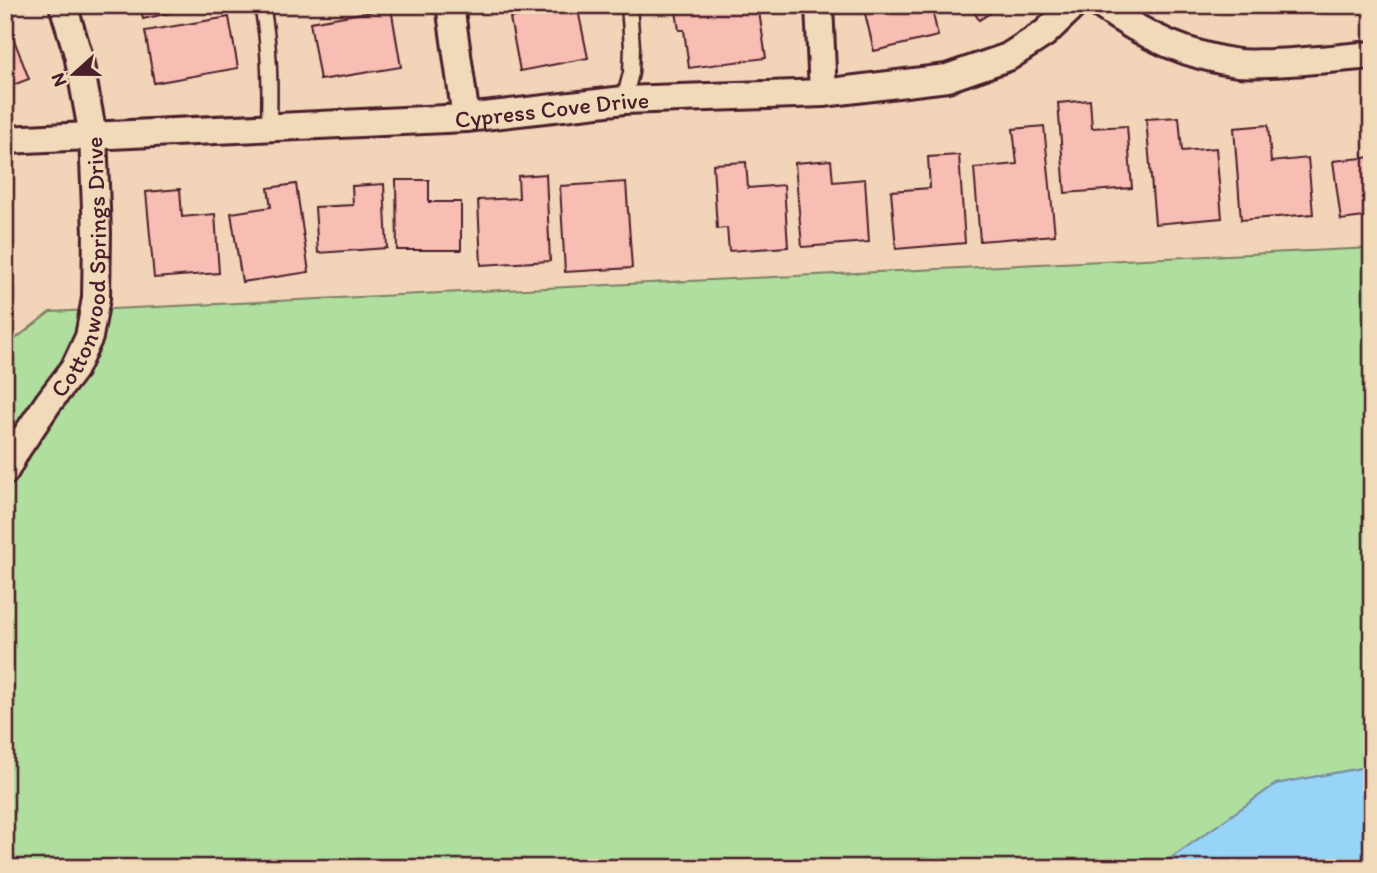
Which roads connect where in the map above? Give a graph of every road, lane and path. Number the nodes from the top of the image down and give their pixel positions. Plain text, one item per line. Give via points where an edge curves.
1 (63, 5) edge
2 (262, 5) edge
3 (450, 5) edge
4 (629, 5) edge
5 (819, 5) edge
6 (1074, 5) edge
7 (1101, 5) edge
8 (1372, 55) edge
9 (823, 93) junction
10 (624, 100) junction
11 (466, 118) junction
12 (269, 128) junction
13 (93, 136) junction
14 (5, 140) edge
15 (5, 471) edge

1 - 13 street, Cottonwood Springs Drive via 78,54
2 - 12 lane via 270,61
3 - 11 street
4 - 10 lane via 631,73
5 - 9 street
6 - 9 street, Cypress Cove Drive via 1045,33 1008,57 947,78
7 - 8 street via 1156,39 1195,55 1240,63
9 - 10 street, Cypress Cove Drive
10 - 11 street, Cypress Cove Drive
11 - 12 street, Cypress Cove Drive
12 - 13 street, Cypress Cove Drive
13 - 14 street, Cypress Cove Drive
13 - 15 street, Cottonwood Springs Drive via 96,298 89,337 74,369

